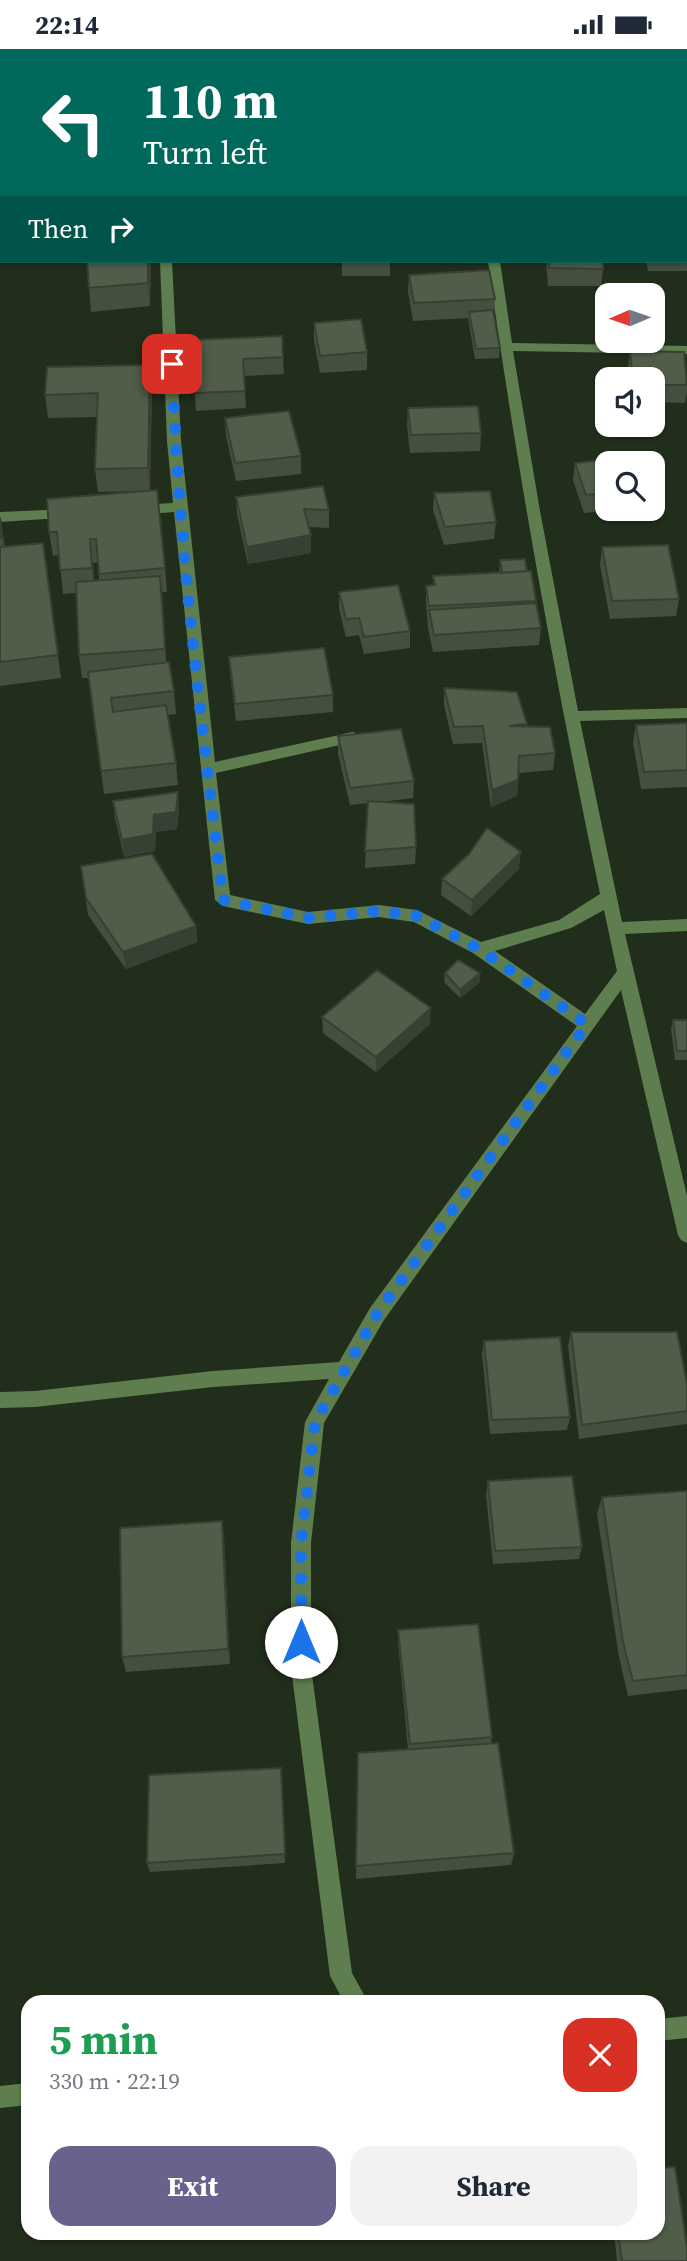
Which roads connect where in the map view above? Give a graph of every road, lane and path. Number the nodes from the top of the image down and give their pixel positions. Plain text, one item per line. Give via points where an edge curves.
1 (166, 263) edge
2 (494, 263) edge
3 (506, 347) junction
4 (687, 350) edge
5 (181, 507) junction
6 (125, 510) edge
7 (83, 513) edge
8 (0, 517) edge
9 (687, 713) edge
10 (573, 716) junction
11 (353, 737) edge
12 (207, 769) junction
13 (609, 896) junction
14 (687, 925) edge
15 (615, 928) junction
16 (479, 949) junction
17 (626, 971) junction
18 (587, 1024) junction
19 (687, 1235) edge
20 (345, 1370) junction
21 (0, 1399) edge
22 (353, 1995) edge
23 (687, 2028) edge
24 (665, 2030) edge
25 (21, 2095) edge
26 (0, 2097) edge

1 - 5 street
2 - 3 street
3 - 4 street
3 - 10 street
5 - 6 street
5 - 12 street
7 - 8 street
9 - 10 street
10 - 13 street
11 - 12 street
12 - 16 street via 223,900 308,918 379,911 417,916
13 - 15 street
13 - 16 street via 596,909 533,935
14 - 15 street
15 - 17 street
16 - 18 street
17 - 18 street
17 - 19 street
18 - 20 street via 377,1314
20 - 21 street
20 - 22 street via 315,1422 301,1543 301,1667 341,1976
23 - 24 street
25 - 26 street

